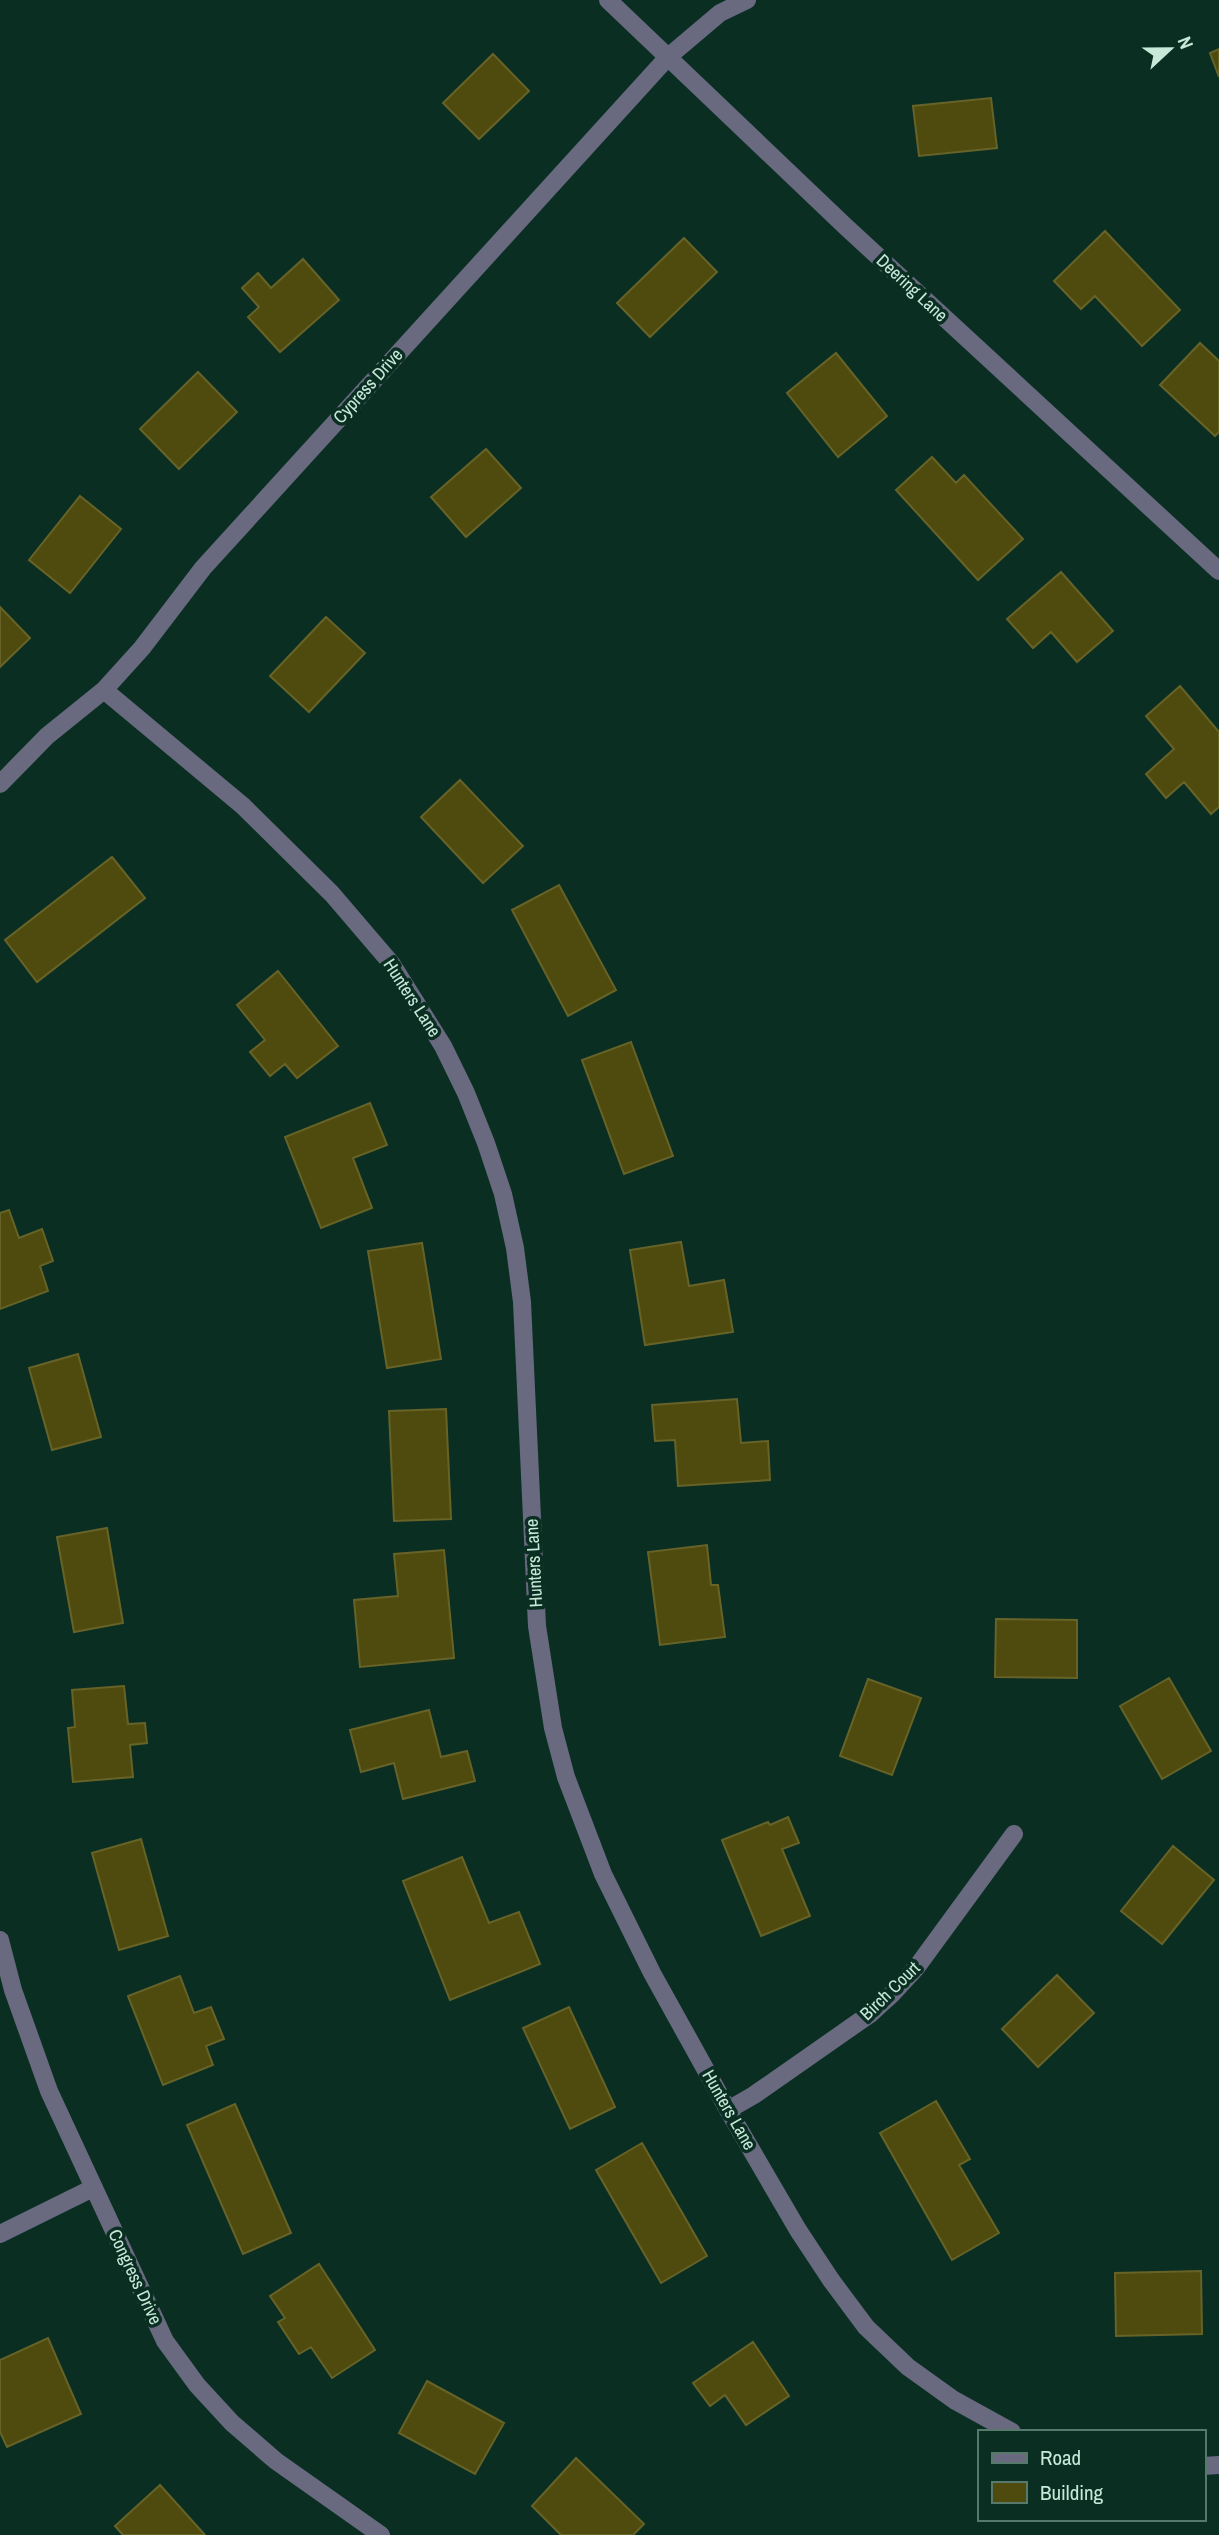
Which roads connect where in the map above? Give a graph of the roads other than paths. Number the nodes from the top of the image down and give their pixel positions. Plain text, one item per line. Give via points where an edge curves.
1 (608, 0) edge
2 (747, 0) edge
3 (668, 57) junction
4 (1219, 571) edge
5 (104, 690) junction
6 (0, 784) edge
7 (1014, 1834) dead end
8 (0, 1940) edge
9 (728, 2110) junction
10 (93, 2188) junction
11 (0, 2234) edge
12 (1008, 2430) edge
13 (381, 2535) edge

1 - 3 street, Deering Lane
2 - 3 street, Cypress Drive via 720,13
3 - 4 street, Deering Lane
3 - 5 street, Cypress Drive via 203,568
5 - 6 street, Cypress Drive via 47,736
5 - 9 street, Hunters Lane via 243,806 332,894 391,963 467,1093 503,1194 515,1248 522,1302 537,1626 556,1740 603,1874
7 - 9 street, Birch Court via 893,1993 870,2014
8 - 10 street, Congress Drive via 49,2091
9 - 12 street, Hunters Lane via 798,2230 866,2327 908,2367
10 - 11 street
10 - 13 street, Congress Drive via 165,2341 197,2385 276,2462

